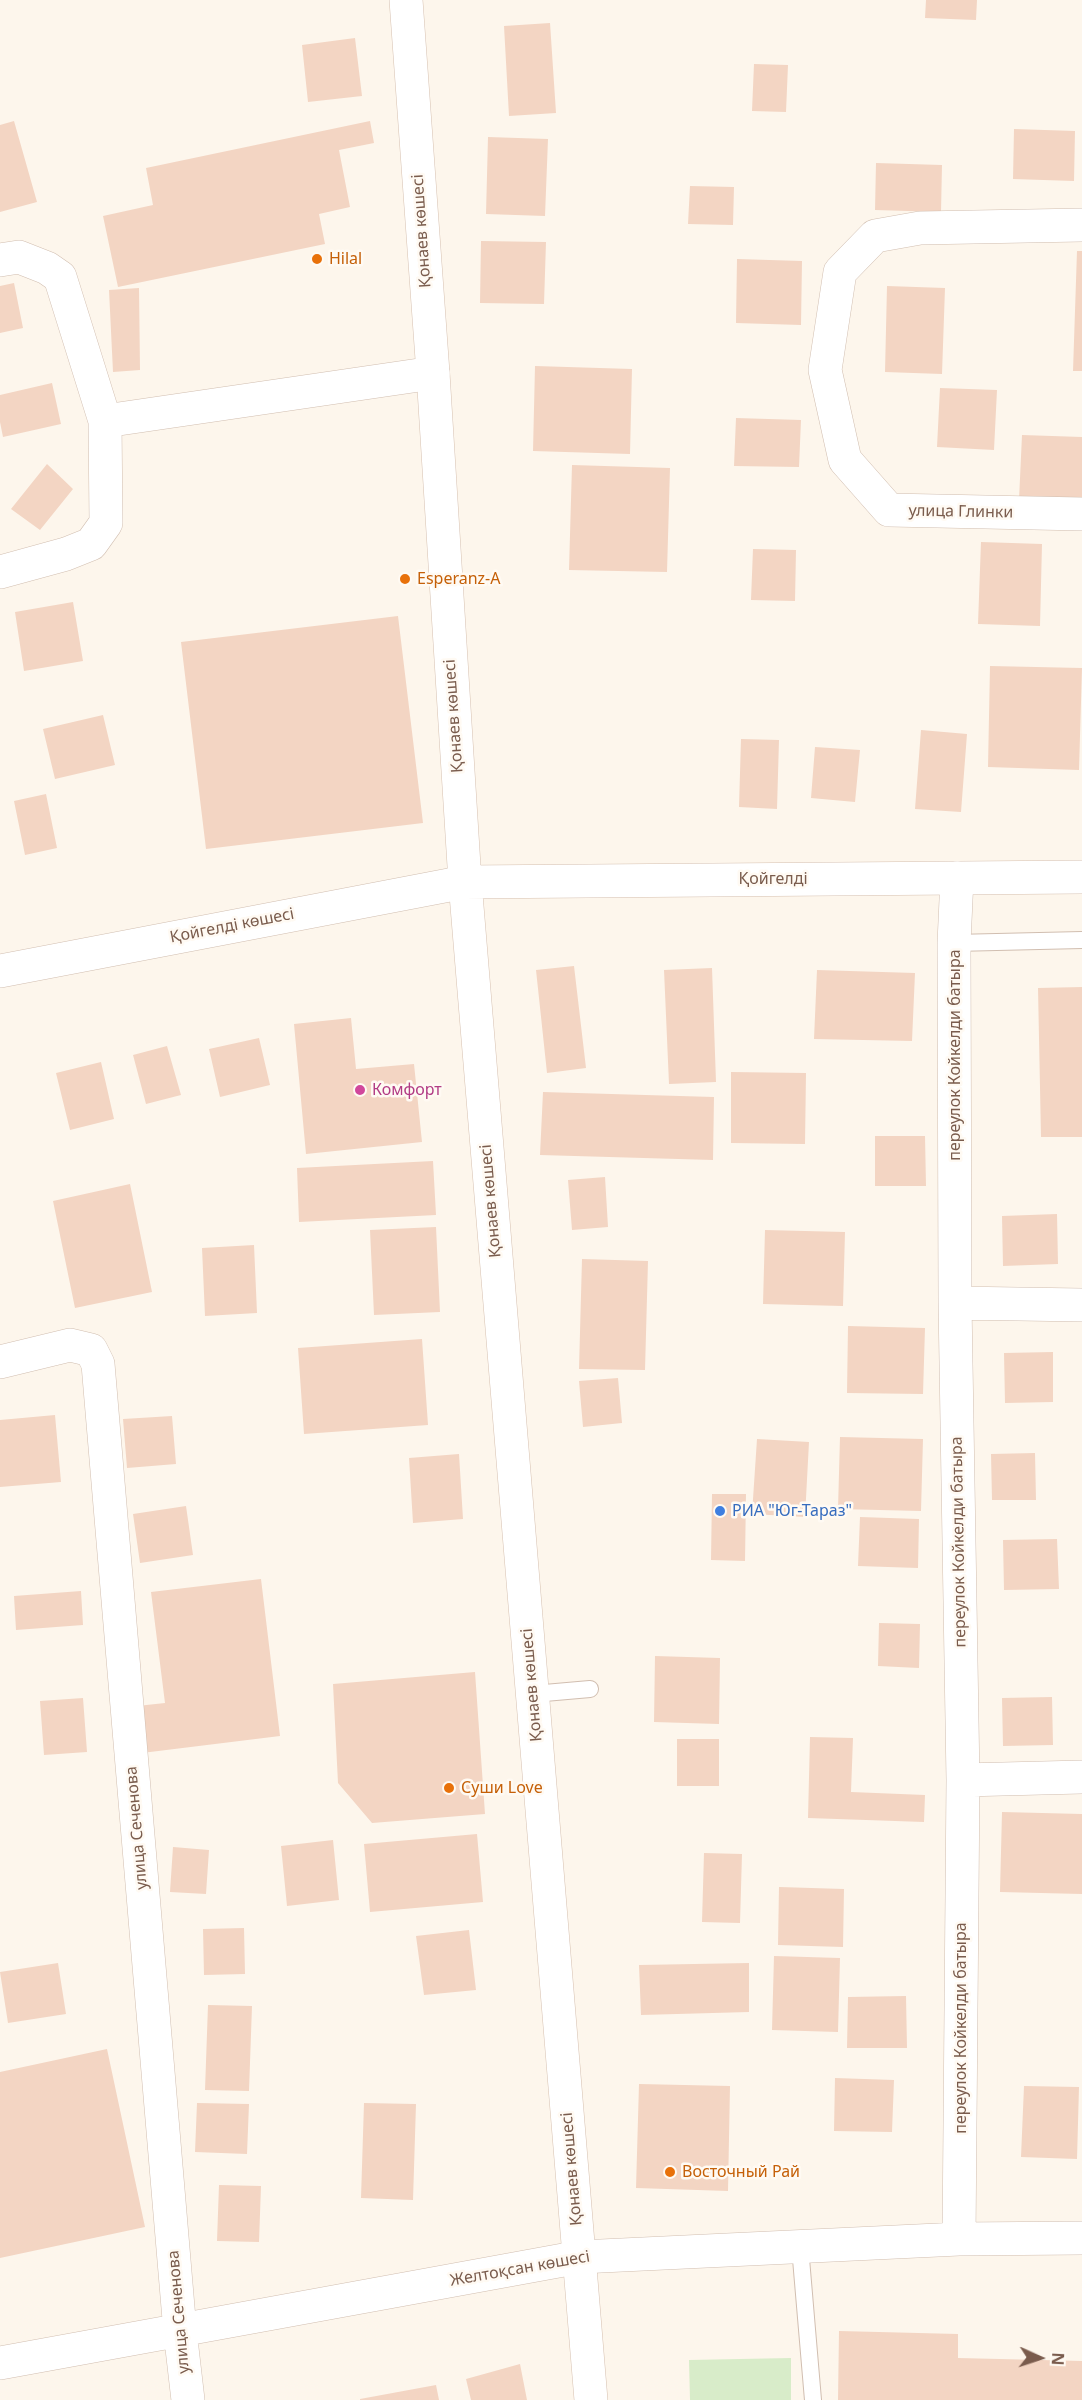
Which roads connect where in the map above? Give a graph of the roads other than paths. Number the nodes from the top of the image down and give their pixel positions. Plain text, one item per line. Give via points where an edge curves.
1 (405, 0) edge
2 (1082, 225) edge
3 (0, 260) edge
4 (433, 373) junction
5 (105, 421) junction
6 (1082, 514) edge
7 (0, 572) edge
8 (1082, 877) edge
9 (957, 878) junction
10 (465, 882) junction
11 (1082, 940) edge
12 (954, 943) junction
13 (0, 971) edge
14 (955, 1304) junction
15 (1082, 1305) edge
16 (0, 1362) edge
17 (590, 1689) dead end
18 (532, 1694) junction
19 (1082, 1778) edge
20 (963, 1780) junction
21 (1082, 2238) edge
22 (959, 2239) junction
23 (800, 2247) junction
24 (580, 2257) junction
25 (180, 2331) junction
26 (0, 2363) edge
27 (188, 2400) edge
28 (591, 2400) edge
29 (813, 2400) edge

1 - 4 street, Қонаев көшесі
2 - 6 street, улица Глинки via 920,228 875,236 840,272 825,370 845,460 889,510
3 - 5 street via 19,257 60,277
4 - 5 street
4 - 10 street, Қонаев көшесі
5 - 7 street via 106,523 91,544
8 - 9 street, Қойгелді
9 - 10 street, Қойгелді
9 - 12 street, переулок Койкелди батыра
10 - 13 street, Қойгелді көшесі
10 - 18 street, Қонаев көшесі
11 - 12 lane
12 - 14 street, переулок Койкелди батыра
14 - 15 street
14 - 20 street, переулок Койкелди батыра
16 - 25 street, улица Сеченова via 70,1345 91,1350 98,1364
17 - 18 lane
18 - 24 street, Қонаев көшесі
19 - 20 street
20 - 22 street, переулок Койкелди батыра
21 - 22 street, Желтоқсан көшесі
22 - 23 street, Желтоқсан көшесі
23 - 24 street, Желтоқсан көшесі
23 - 29 lane
24 - 25 street, Желтоқсан көшесі
24 - 28 street, Қонаев көшесі
25 - 26 street, Желтоқсан көшесі
25 - 27 street, улица Сеченова

